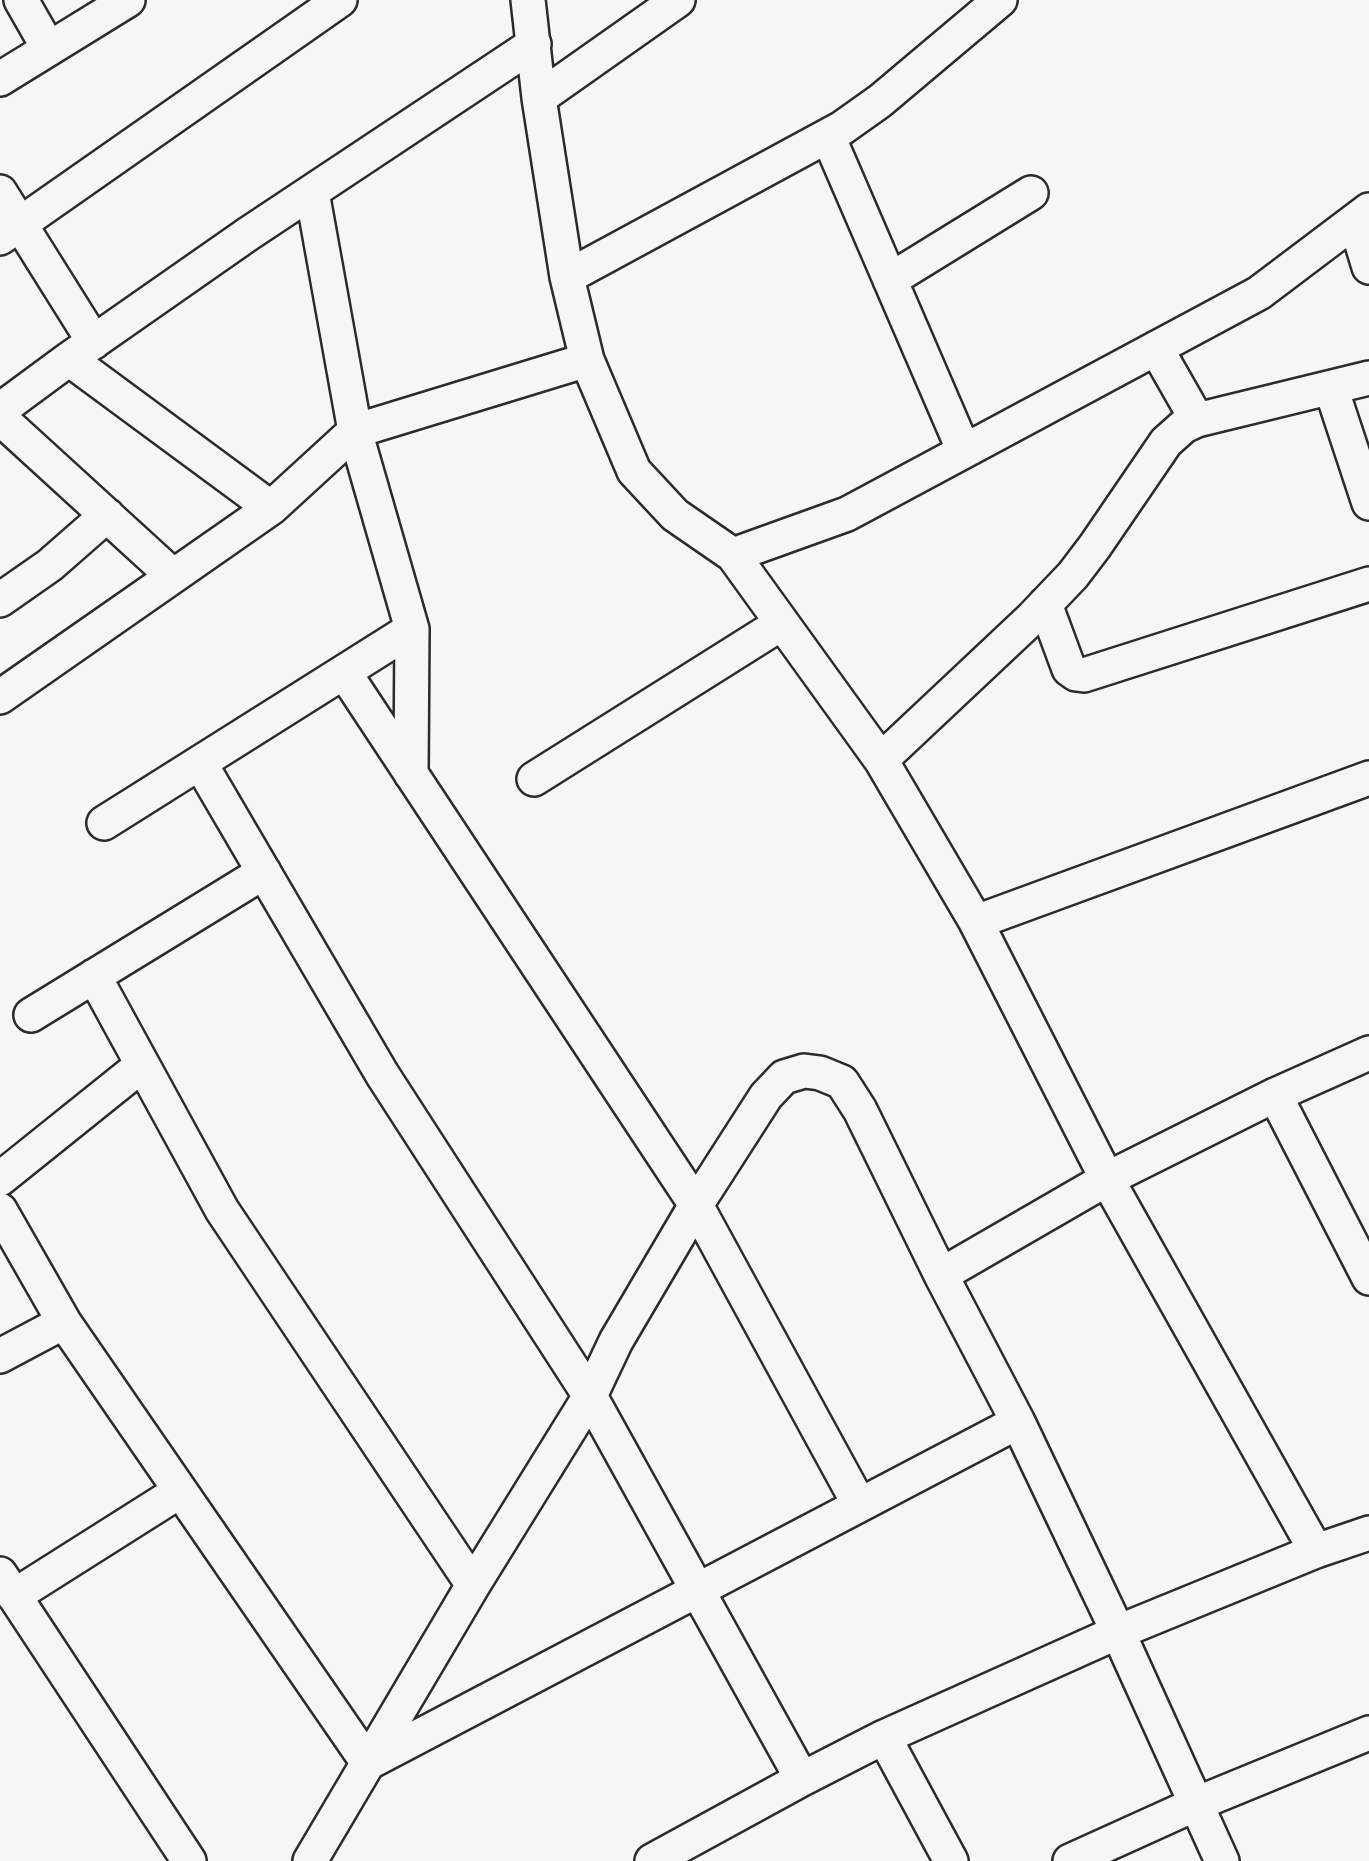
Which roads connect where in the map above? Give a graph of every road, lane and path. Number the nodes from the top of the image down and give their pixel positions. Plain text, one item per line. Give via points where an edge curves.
1 (21, 0) edge
2 (128, 0) edge
3 (340, 0) edge
4 (528, 0) edge
5 (678, 0) edge
6 (1000, 0) edge
7 (534, 44) junction
8 (49, 49) junction
9 (0, 79) edge
10 (539, 98) junction
11 (828, 136) junction
12 (0, 192) edge
13 (312, 192) junction
14 (1031, 193) dead end
15 (1362, 216) edge
16 (10, 232) edge
17 (1369, 267) edge
18 (567, 278) junction
19 (890, 280) junction
20 (1156, 348) junction
21 (82, 351) junction
22 (587, 360) junction
23 (1369, 378) edge
24 (1331, 388) junction
25 (0, 410) edge
26 (0, 418) edge
27 (1197, 420) junction
28 (355, 431) junction
29 (964, 451) junction
30 (1369, 503) edge
31 (271, 508) junction
32 (107, 515) junction
33 (733, 555) junction
34 (173, 576) junction
35 (1369, 584) edge
36 (0, 600) edge
37 (1045, 604) junction
38 (782, 623) junction
39 (412, 629) junction
40 (344, 672) junction
41 (0, 697) edge
42 (881, 760) junction
43 (200, 763) junction
44 (411, 774) junction
45 (1369, 777) edge
46 (534, 779) dead end
47 (104, 823) dead end
48 (264, 872) junction
49 (975, 922) junction
50 (94, 976) junction
51 (31, 1015) dead end
52 (1369, 1053) edge
53 (142, 1065) junction
54 (1275, 1095) junction
55 (0, 1179) edge
56 (1107, 1179) junction
57 (696, 1205) junction
58 (0, 1210) edge
59 (941, 1275) junction
60 (1369, 1278) edge
61 (64, 1322) junction
62 (0, 1356) edge
63 (590, 1396) junction
64 (1018, 1422) junction
65 (180, 1491) junction
66 (859, 1504) junction
67 (1369, 1533) edge
68 (1316, 1551) junction
69 (7, 1585) edge
70 (473, 1585) junction
71 (696, 1590) junction
72 (1118, 1632) junction
73 (1369, 1733) edge
74 (884, 1737) junction
75 (368, 1763) junction
76 (802, 1779) junction
77 (1196, 1804) junction
78 (189, 1861) edge
79 (310, 1861) edge
80 (652, 1861) edge
81 (951, 1861) edge
82 (1070, 1861) edge
83 (1222, 1861) edge

1 - 8 street
2 - 8 street
3 - 16 street
4 - 7 street
5 - 10 street
6 - 11 street via 880,101
7 - 10 street
7 - 13 street
8 - 9 street
10 - 18 street
11 - 18 street
11 - 19 street
12 - 16 street
13 - 21 street
13 - 28 street
14 - 19 street
15 - 17 street
15 - 20 street via 1259,292
16 - 21 street
18 - 22 street
19 - 29 street
20 - 27 street
20 - 29 street
21 - 25 street
21 - 31 street
22 - 28 street
22 - 33 street via 634,471 675,515
23 - 24 street
24 - 27 street
24 - 30 street
26 - 32 street
27 - 37 street via 1166,442 1095,546
28 - 31 street
28 - 39 street
29 - 33 street via 847,514
31 - 34 street
32 - 34 street
32 - 36 street via 50,565
33 - 38 street
34 - 41 street
35 - 37 street via 1084,675 1069,669
37 - 42 street
38 - 42 street
38 - 46 street
39 - 40 street
39 - 44 street
40 - 43 street
40 - 44 street
42 - 49 street
43 - 47 street
43 - 48 street
44 - 57 street
45 - 49 street
48 - 50 street
48 - 63 street via 382,1074
49 - 56 street
50 - 51 street
50 - 53 street
52 - 54 street
53 - 55 street
53 - 70 street via 222,1210
54 - 56 street
54 - 60 street
56 - 59 street
56 - 68 street
57 - 59 street via 778,1083 804,1071 820,1072 842,1082 860,1110
57 - 63 street via 616,1341
57 - 66 street
58 - 61 street
59 - 64 street
61 - 62 street
61 - 65 street
63 - 70 street
63 - 71 street
64 - 66 street
64 - 72 street
65 - 69 street
65 - 75 street
66 - 71 street
67 - 68 street
68 - 72 street
69 - 78 street
70 - 75 street
71 - 75 street
71 - 76 street
72 - 74 street
72 - 77 street
73 - 77 street
74 - 76 street
74 - 81 street
75 - 79 street
76 - 80 street
77 - 82 street
77 - 83 street

